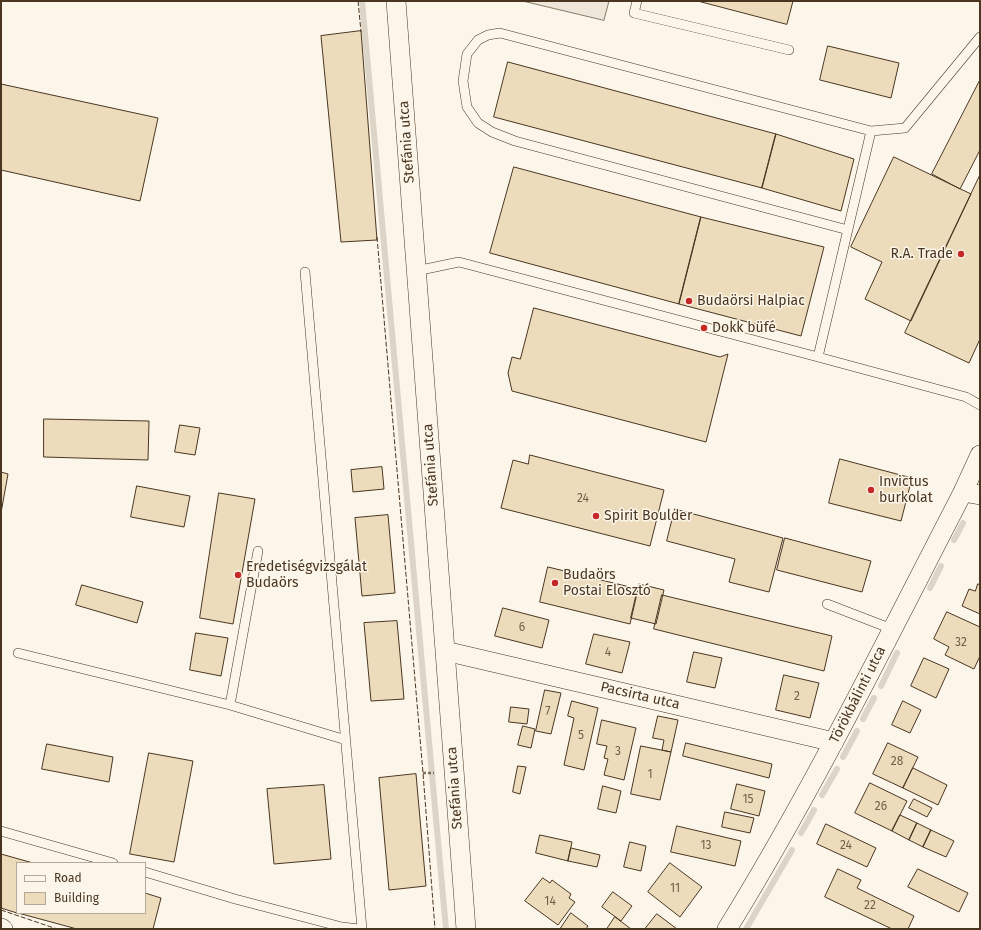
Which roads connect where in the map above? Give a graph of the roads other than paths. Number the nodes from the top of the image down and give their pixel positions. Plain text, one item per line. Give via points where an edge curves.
1 (396, 1) edge
2 (637, 1) edge
3 (980, 37) edge
4 (789, 50) dead end
5 (871, 131) junction
6 (848, 230) junction
7 (416, 271) junction
8 (305, 272) dead end
9 (818, 357) junction
10 (980, 405) edge
11 (980, 455) edge
12 (971, 494) edge
13 (258, 551) dead end
14 (828, 604) dead end
15 (892, 630) junction
16 (445, 651) junction
17 (18, 653) dead end
18 (230, 705) junction
19 (346, 740) junction
20 (834, 742) junction
21 (1, 831) edge
22 (109, 862) edge
23 (146, 872) edge
24 (359, 929) edge
25 (362, 929) edge
26 (466, 929) edge
27 (727, 929) edge

1 - 7 street, Stefánia utca
2 - 4 lane via 634,13
3 - 5 lane via 905,128
5 - 6 lane
5 - 6 lane via 500,33 478,40 467,54 463,81 467,107 478,123 492,132
6 - 9 lane
7 - 9 lane via 458,262
7 - 16 street, Stefánia utca
8 - 19 lane
9 - 10 lane via 966,398
11 - 12 street, Törökbálinti utca
12 - 15 street, Törökbálinti utca
13 - 18 lane
14 - 15 lane
15 - 20 street, Törökbálinti utca
16 - 20 street, Pacsirta utca
16 - 26 street, Stefánia utca
17 - 18 lane
18 - 19 lane
19 - 25 lane
20 - 27 street, Törökbálinti utca via 778,844
21 - 22 lane
23 - 24 lane via 235,899 342,927

